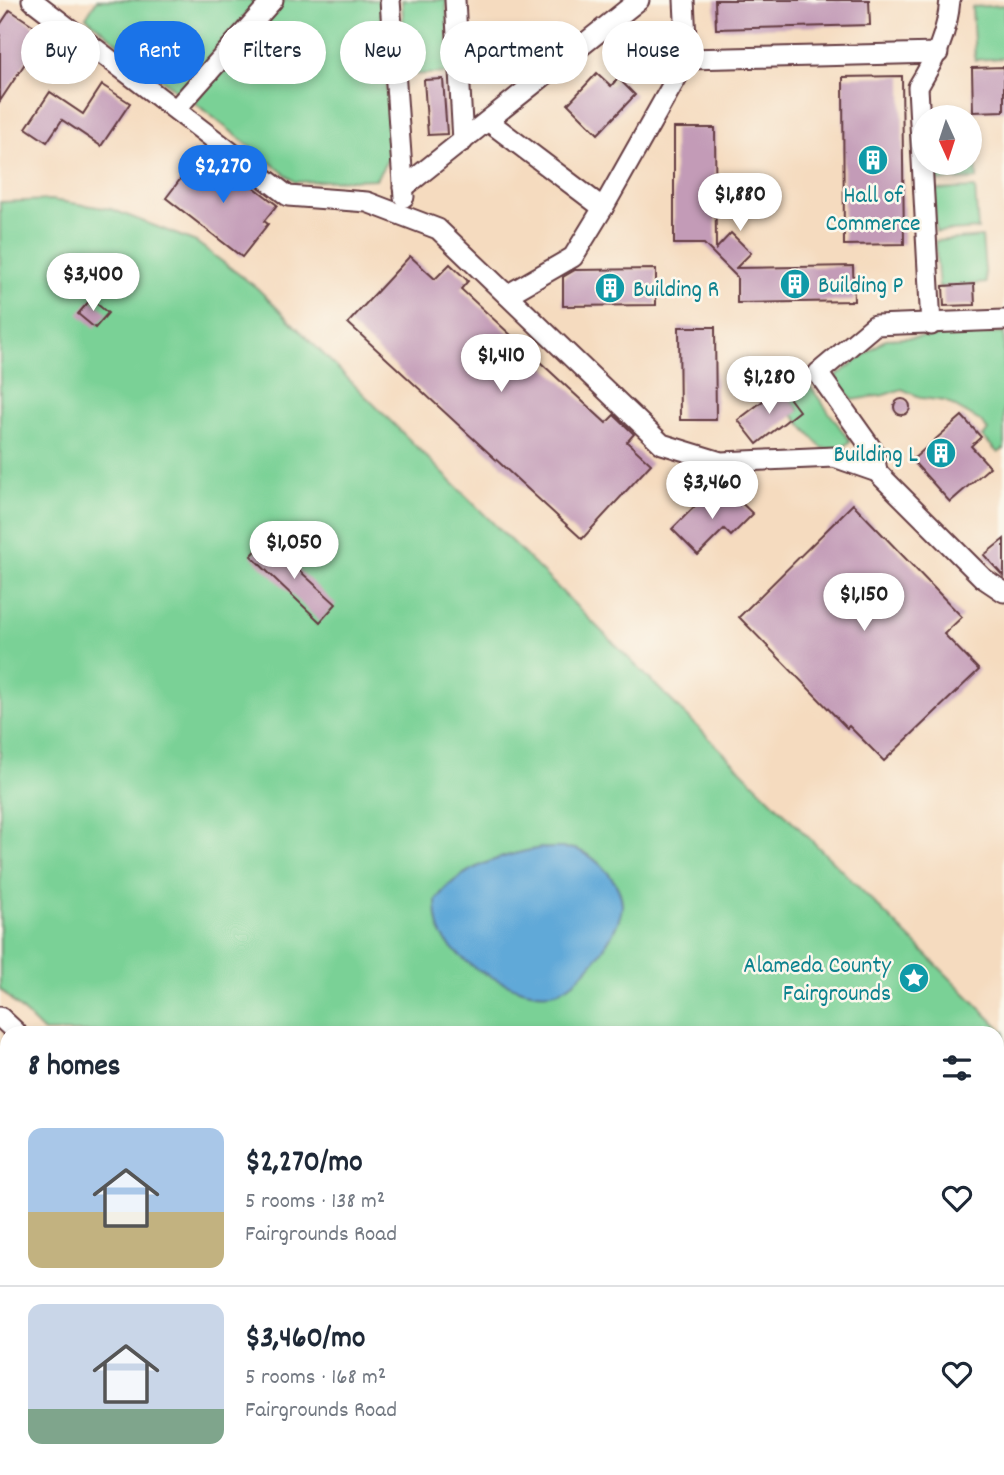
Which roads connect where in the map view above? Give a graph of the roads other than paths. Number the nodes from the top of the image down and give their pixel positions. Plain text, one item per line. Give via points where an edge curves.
1 (32, 0) edge
2 (274, 0) edge
3 (390, 0) edge
4 (455, 0) edge
5 (639, 0) edge
6 (684, 0) edge
7 (950, 0) edge
8 (685, 21) edge
9 (938, 53) junction
10 (704, 59) edge
11 (673, 84) edge
12 (176, 109) junction
13 (488, 121) junction
14 (463, 141) junction
15 (403, 188) junction
16 (603, 208) junction
17 (405, 216) junction
18 (506, 295) junction
19 (1004, 320) edge
20 (931, 324) junction
21 (877, 472) junction
22 (1004, 592) edge

1 - 12 street
2 - 12 street
3 - 15 street
4 - 14 street
5 - 13 street
6 - 8 street
7 - 9 street
9 - 10 street
9 - 20 street via 918,87
11 - 16 street
12 - 17 street via 288,196 367,202
13 - 14 street
13 - 16 street
14 - 15 street
15 - 17 street
16 - 18 street via 573,257
17 - 18 street via 438,229
18 - 21 street via 662,444 721,462 834,457
19 - 20 street
20 - 21 street via 875,325 818,373 874,453
21 - 22 street via 983,578

